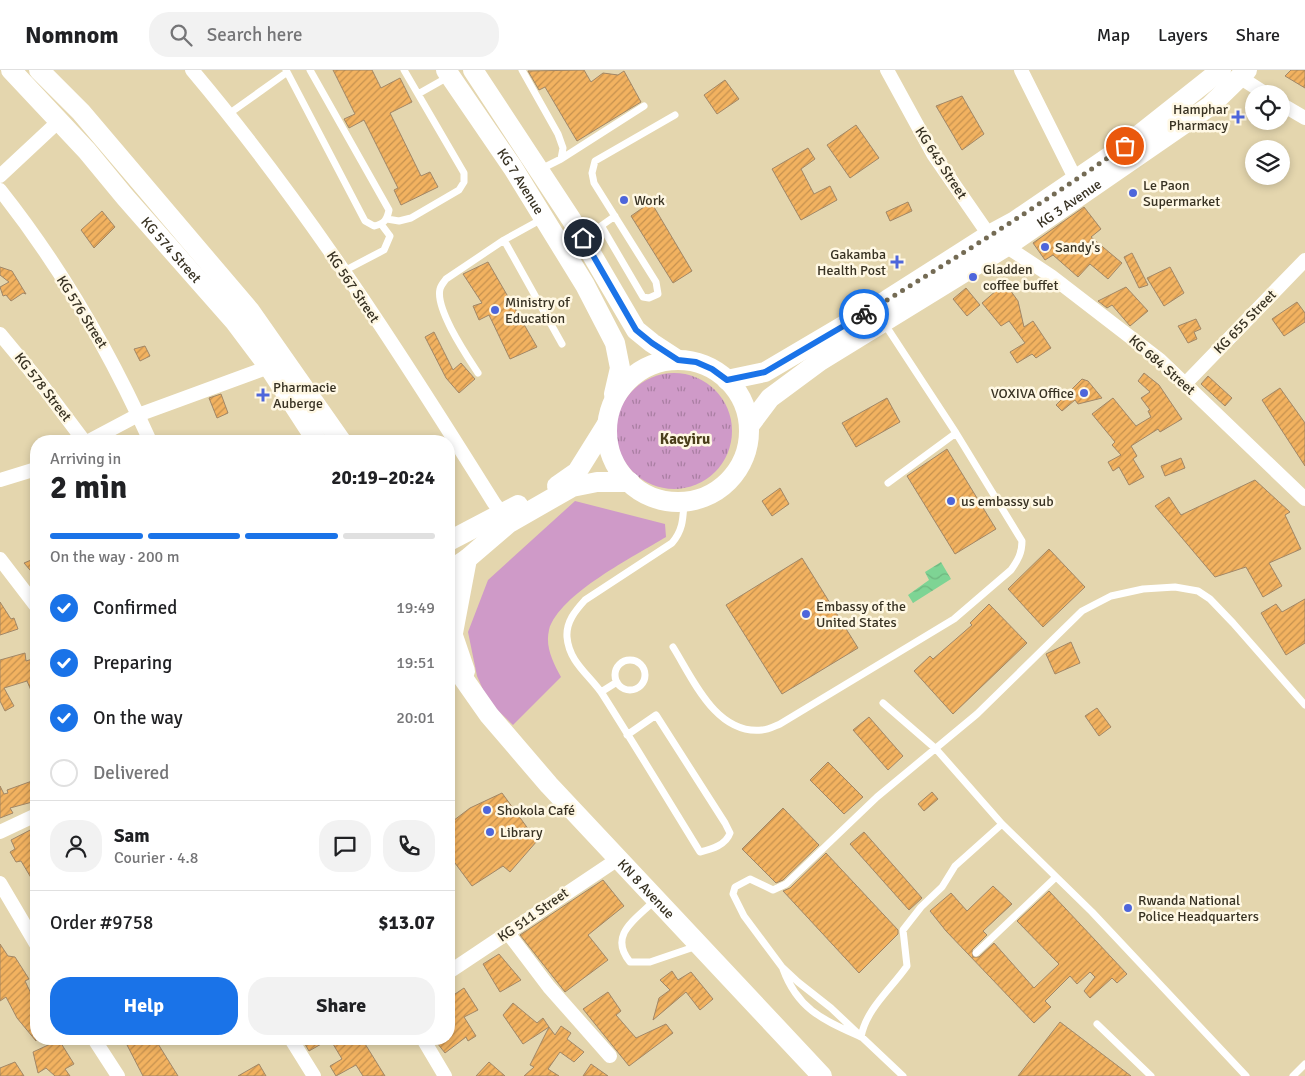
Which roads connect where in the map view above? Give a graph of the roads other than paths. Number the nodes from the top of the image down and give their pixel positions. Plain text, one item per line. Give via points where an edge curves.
1 (11, 70) edge
2 (39, 70) edge
3 (192, 70) edge
4 (310, 70) edge
5 (404, 70) edge
6 (473, 70) edge
7 (522, 70) edge
8 (887, 70) edge
9 (1021, 70) edge
10 (1221, 70) edge
11 (286, 71) edge
12 (448, 73) edge
13 (1244, 74) edge
14 (1256, 85) edge
15 (418, 94) junction
16 (644, 106) dead end
17 (1290, 109) edge
18 (230, 113) junction
19 (675, 115) dead end
20 (1305, 118) edge
21 (60, 120) junction
22 (561, 159) junction
23 (540, 169) junction
24 (0, 176) edge
25 (1076, 180) junction
26 (140, 183) junction
27 (0, 190) edge
28 (125, 197) junction
29 (615, 216) junction
30 (545, 218) junction
31 (384, 222) junction
32 (602, 227) junction
33 (989, 235) junction
34 (583, 238) junction
35 (504, 240) junction
36 (1007, 246) junction
37 (1305, 260) edge
38 (344, 271) junction
39 (243, 316) junction
40 (882, 321) junction
41 (0, 334) edge
42 (562, 344) dead end
43 (678, 360) junction
44 (268, 367) junction
45 (478, 373) dead end
46 (727, 380) junction
47 (1186, 383) junction
48 (138, 415) junction
49 (608, 416) junction
50 (749, 426) junction
51 (956, 433) junction
52 (80, 435) edge
53 (100, 435) edge
54 (147, 435) edge
55 (313, 435) edge
56 (336, 435) edge
57 (452, 435) edge
58 (455, 440) edge
59 (30, 471) edge
60 (0, 480) edge
61 (630, 482) junction
62 (888, 483) dead end
63 (1305, 499) edge
64 (684, 502) junction
65 (506, 518) junction
66 (455, 538) edge
67 (0, 559) edge
68 (467, 559) junction
69 (455, 567) edge
70 (30, 598) edge
71 (455, 612) edge
72 (455, 641) edge
73 (673, 647) dead end
74 (455, 667) edge
75 (617, 682) junction
76 (601, 692) junction
77 (474, 696) junction
78 (883, 703) dead end
79 (1305, 705) edge
80 (627, 735) junction
81 (936, 749) junction
82 (30, 818) edge
83 (1002, 824) junction
84 (0, 832) edge
85 (618, 859) junction
86 (1056, 877) junction
87 (0, 883) edge
88 (656, 899) junction
89 (508, 933) junction
90 (30, 934) edge
91 (700, 945) junction
92 (976, 953) dead end
93 (782, 966) junction
94 (455, 968) edge
95 (1097, 1024) dead end
96 (861, 1037) junction
97 (98, 1045) edge
98 (295, 1045) edge
99 (427, 1045) edge
100 (610, 1056) dead end
101 (1305, 1064) edge
102 (1244, 1073) edge
103 (118, 1076) edge
104 (314, 1076) edge
105 (445, 1076) edge
106 (822, 1076) edge
107 (903, 1076) edge
108 (1151, 1076) edge
109 (1236, 1076) edge
110 (1293, 1076) edge

1 - 21 main road, KG 574 Street
2 - 26 main road via 81,112
3 - 18 street, KG 567 Street
4 - 31 lane via 388,210
5 - 15 lane
6 - 23 main road, KG 7 Avenue
7 - 22 lane via 558,134 563,148
8 - 33 street, KG 645 Street via 933,154
9 - 25 street
10 - 25 main road, KG 3 Avenue
11 - 18 lane
11 - 31 lane via 365,221 374,226
12 - 15 lane
12 - 30 main road, KG 7 Avenue
13 - 14 street
13 - 36 main road, KG 3 Avenue via 1210,106
15 - 31 lane via 464,174 464,182 459,190 411,218
16 - 22 lane
17 - 20 street
18 - 38 street, KG 567 Street
19 - 29 lane via 595,161 594,183
21 - 24 street
21 - 28 main road, KG 574 Street
22 - 23 lane
23 - 34 main road, KG 7 Avenue
25 - 33 main road, KG 3 Avenue
26 - 28 main road
26 - 39 main road
27 - 48 street, KG 576 Street via 34,235 105,348
28 - 39 main road, KG 574 Street
29 - 32 lane
29 - 32 lane via 656,282 658,294 643,297
30 - 35 lane
30 - 49 main road, KG 7 Avenue via 615,343 620,368
31 - 38 lane via 390,236 384,250
32 - 34 lane
33 - 36 street, KG 645 Street
33 - 46 main road, KG 3 Avenue via 765,372
34 - 43 main road, KG 7 Avenue via 636,330
35 - 42 lane
35 - 45 lane via 446,279 440,288 441,303
36 - 40 main road, KG 3 Avenue
36 - 47 street, KG 684 Street via 1110,320
37 - 47 street, KG 655 Street
38 - 57 street, KG 567 Street
39 - 44 main road, KG 574 Street
39 - 56 main road
40 - 50 main road, KG 3 Avenue via 770,398
40 - 51 lane
41 - 52 street, KG 578 Street
43 - 46 main road via 696,362
43 - 49 main road via 637,371 625,383
44 - 48 street
44 - 55 main road, KG 574 Street
46 - 50 main road via 742,400
47 - 63 street, KG 684 Street
48 - 53 street
48 - 54 street, KG 576 Street
49 - 61 main road via 609,449 620,472
49 - 65 main road via 577,472
50 - 64 main road via 745,453 732,477 719,490
51 - 62 lane
51 - 73 lane via 1022,541 1022,550 1011,570 954,619 780,724 762,730 744,730 727,721 708,703
58 - 65 street, KG 567 Street
59 - 60 street
61 - 64 main road via 638,490 660,500
61 - 65 main road via 583,484
64 - 76 lane via 683,525 672,543 584,600 568,625 572,655
65 - 66 main road
65 - 68 main road
67 - 70 street
68 - 69 main road
68 - 71 main road
72 - 77 main road, KN 8 Avenue
74 - 77 main road, KN 8 Avenue
75 - 75 lane via 626,690 636,689 644,683 644,668 632,660 622,662 616,669
75 - 76 lane
76 - 80 lane
77 - 85 main road, KN 8 Avenue via 521,753
78 - 81 lane
79 - 81 lane via 1210,599 1198,591 1175,587 1143,589 1111,596 1082,611 1010,683
80 - 80 lane via 700,852 720,845 728,838 730,833 725,823 656,715
81 - 83 lane
81 - 93 lane via 877,798 786,884 773,890 750,880 735,887 733,894 744,916
82 - 84 street
83 - 86 lane
83 - 96 lane via 955,866 942,887 903,930 907,966 870,1013
85 - 88 main road, KN 8 Avenue
85 - 89 street, KG 511 Street
86 - 92 lane
86 - 102 lane
87 - 90 street
88 - 91 main road, KN 8 Avenue
88 - 91 lane via 625,930 621,939 621,951 630,962 650,962
89 - 94 street, KG 511 Street
89 - 100 street via 549,987
91 - 106 main road, KN 8 Avenue
93 - 96 lane
93 - 96 lane via 791,989 808,1008
95 - 108 lane
96 - 107 lane
97 - 103 street
98 - 104 street
99 - 105 street
101 - 110 lane
102 - 109 lane

